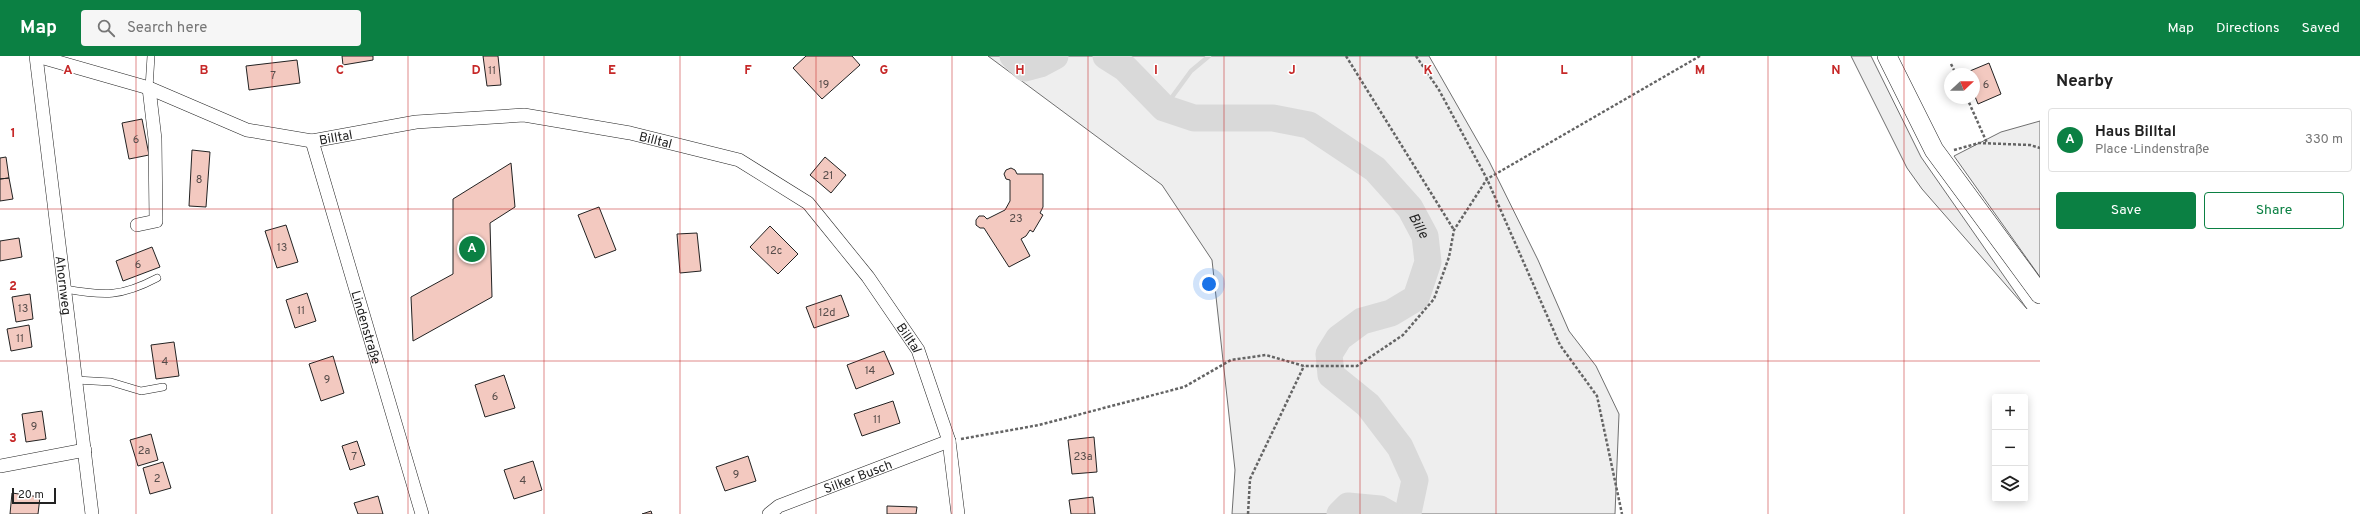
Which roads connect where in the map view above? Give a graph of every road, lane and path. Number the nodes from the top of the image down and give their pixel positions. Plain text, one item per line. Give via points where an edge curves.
1 (37, 56) edge
2 (151, 56) edge
3 (1346, 56) edge
4 (1416, 56) edge
5 (1700, 56) edge
6 (1887, 56) edge
7 (1951, 64) dead end
8 (1953, 68) edge
9 (149, 88) junction
10 (1970, 104) edge
11 (312, 141) junction
12 (1988, 143) junction
13 (2040, 148) edge
14 (1952, 151) dead end
15 (1487, 179) junction
16 (137, 225) dead end
17 (1454, 230) junction
18 (157, 278) dead end
19 (65, 289) junction
20 (2040, 294) edge
21 (1304, 366) junction
22 (76, 380) junction
23 (163, 387) dead end
24 (949, 441) junction
25 (85, 450) junction
26 (0, 466) edge
27 (92, 514) edge
28 (422, 514) edge
29 (769, 514) edge
30 (958, 514) edge
31 (1248, 514) edge
32 (1622, 514) edge

1 - 9 street, Billtal
1 - 19 street, Ahornweg
2 - 9 lane
3 - 17 path
4 - 15 path via 1439,90
5 - 15 path
6 - 20 main road via 1934,150
7 - 8 path
9 - 11 street, Billtal via 247,130
9 - 16 street via 155,139 156,221
10 - 12 path
11 - 24 street, Billtal via 416,122 524,116 630,133 739,160 808,203 868,277 918,350
11 - 28 street, Lindenstraße
12 - 13 path via 2030,145
12 - 14 path
15 - 17 path
15 - 32 path via 1560,346 1597,396
17 - 21 path via 1449,257 1434,299 1403,336 1357,366
18 - 19 lane via 124,293 90,294
19 - 22 street, Ahornweg
21 - 24 path via 1266,355 1231,360 1184,387 1040,425
21 - 31 path via 1250,479
22 - 23 lane via 111,382 141,390
22 - 25 street, Ahornweg
24 - 29 street, Silker Busch via 779,506
24 - 30 street, Billtal
25 - 26 street
25 - 27 street, Ahornweg

